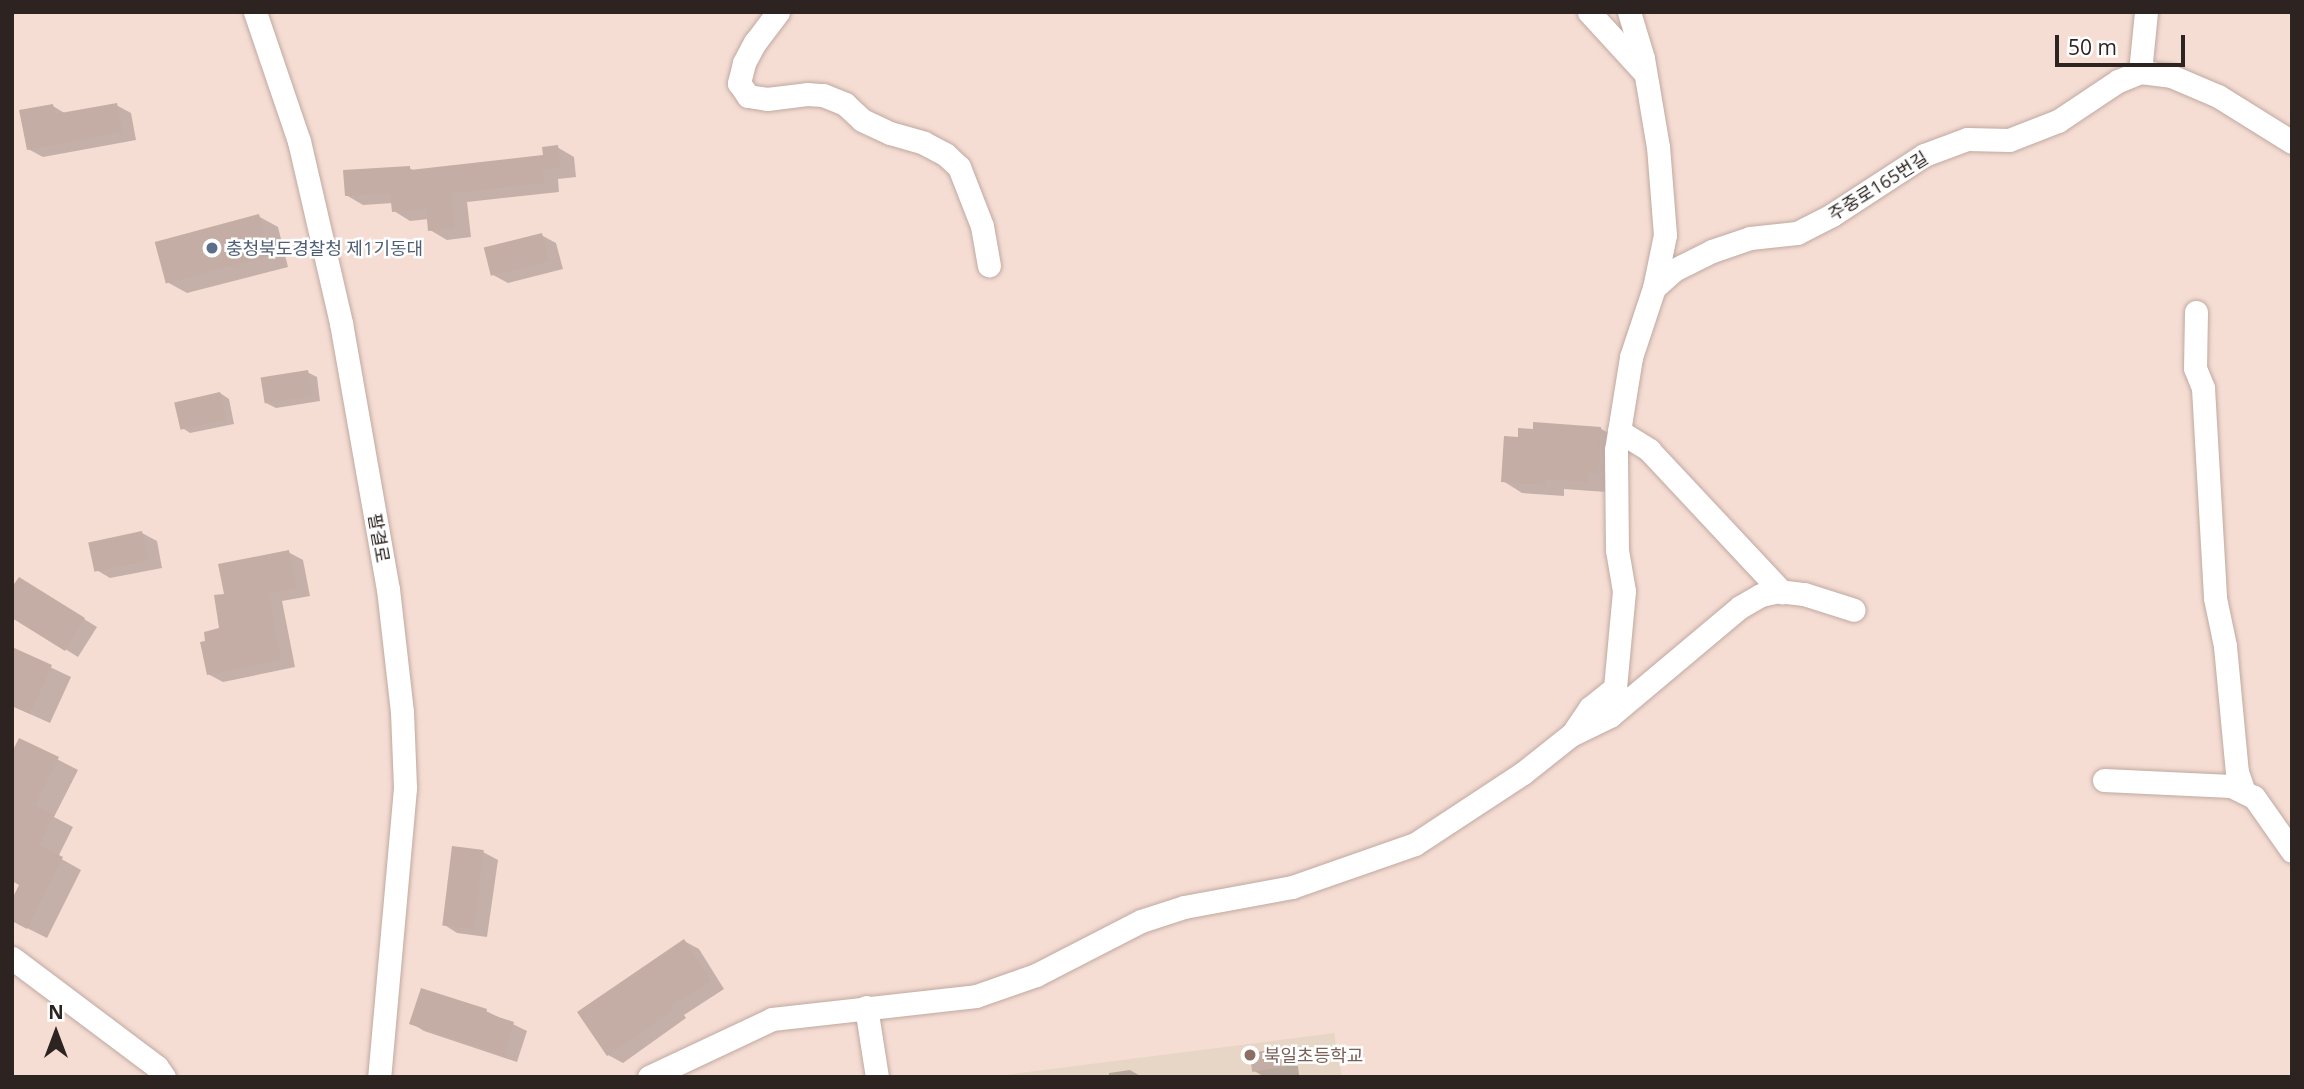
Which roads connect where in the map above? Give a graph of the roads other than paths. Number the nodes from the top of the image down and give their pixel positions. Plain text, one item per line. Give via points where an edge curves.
1 (255, 12) edge
2 (778, 12) edge
3 (1589, 12) edge
4 (1629, 12) edge
5 (2146, 12) edge
6 (2140, 72) junction
7 (1646, 74) junction
8 (2292, 142) edge
9 (989, 265) dead end
10 (1654, 288) junction
11 (2196, 312) dead end
12 (1619, 431) junction
13 (1782, 592) junction
14 (1854, 610) dead end
15 (1572, 735) junction
16 (2104, 780) dead end
17 (2244, 792) junction
18 (2292, 852) edge
19 (12, 958) edge
20 (866, 1007) junction
21 (164, 1077) edge
22 (379, 1077) edge
23 (649, 1077) edge
24 (877, 1077) edge

1 - 22 street, 팔결로 via 299,141 341,323 388,589 405,788
2 - 9 street via 744,63 739,83 748,96 823,95 845,104 862,120 945,154 959,167 982,226
3 - 7 street
4 - 7 street
5 - 6 street
6 - 8 street via 2171,76 2218,96
6 - 10 street, 주중로165번길 via 2118,81 2058,121 2008,140 1967,139 1924,155 1797,233 1750,238 1712,251 1674,270
7 - 10 street via 1665,209
10 - 12 street via 1631,358
11 - 17 street via 2195,368 2203,388 2214,586 2225,646 2236,772
12 - 13 street via 1649,450
12 - 15 street via 1615,494 1624,591 1615,688 1590,708
13 - 14 street
13 - 15 street via 1760,595 1740,607 1610,716
15 - 20 street via 1415,844 1292,887 1184,907 1140,921 1036,975 976,996
16 - 17 street via 2231,786
17 - 18 street via 2254,797
19 - 21 street via 157,1067
20 - 23 street via 772,1019
20 - 24 street

